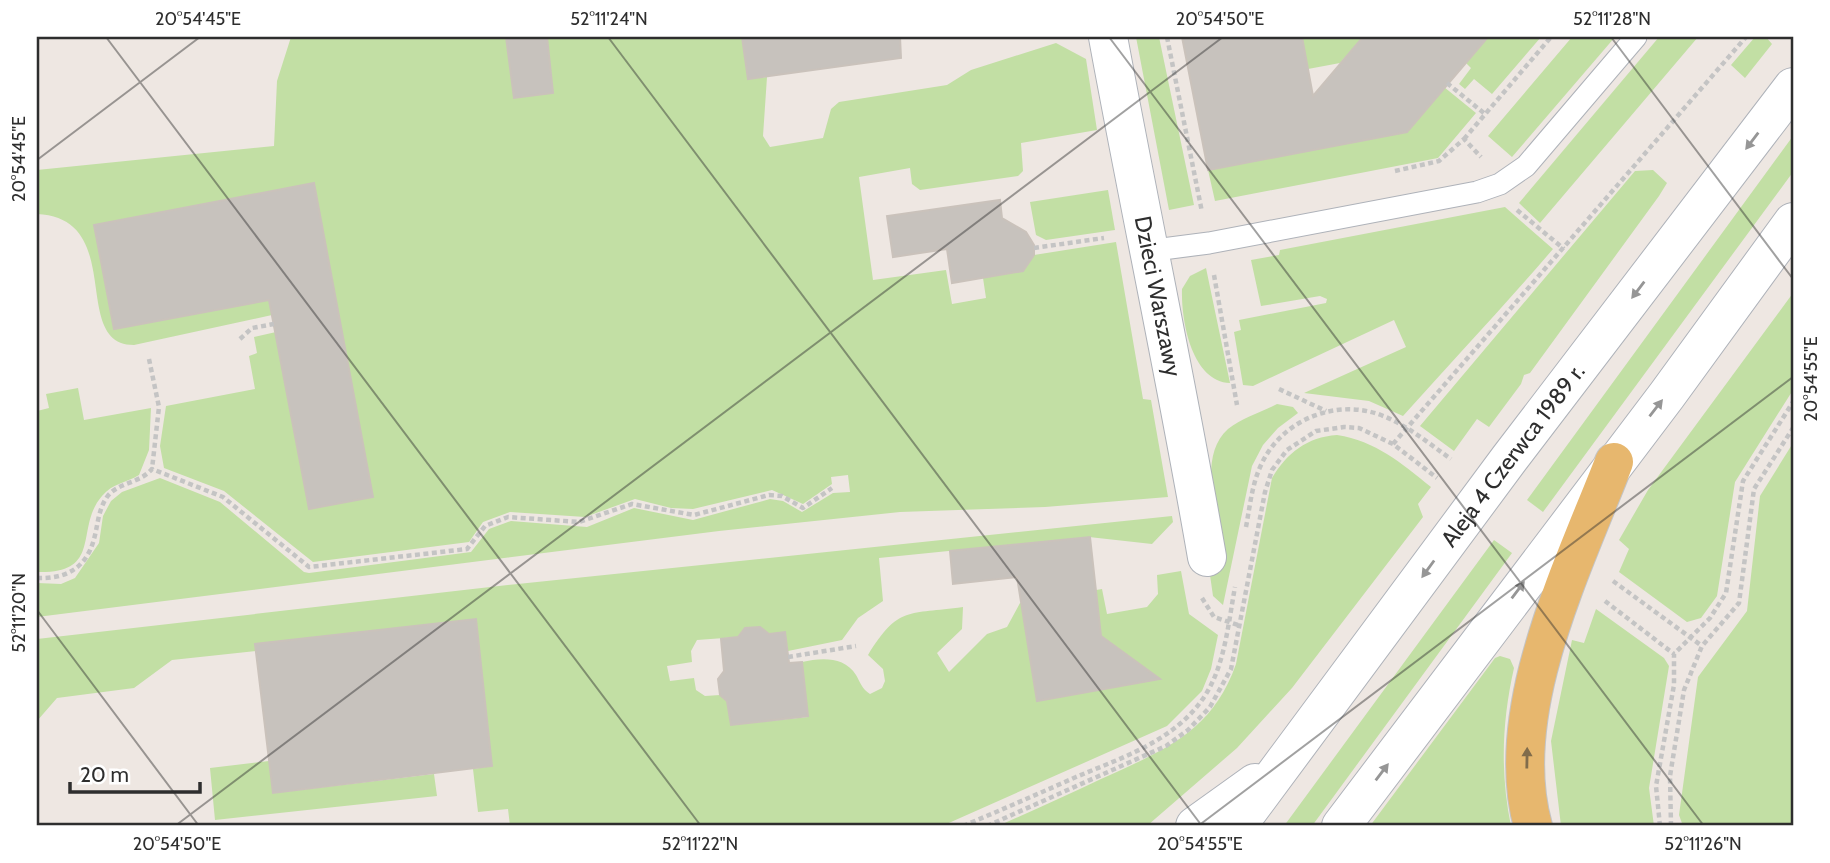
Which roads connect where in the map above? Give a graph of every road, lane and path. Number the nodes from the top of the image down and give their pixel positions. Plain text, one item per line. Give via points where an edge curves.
1 (1108, 37) edge
2 (1551, 37) edge
3 (1636, 37) edge
4 (1746, 37) edge
5 (1447, 83) dead end
6 (1793, 87) edge
7 (1486, 114) junction
8 (1464, 139) dead end
9 (1793, 222) edge
10 (1538, 226) dead end
11 (1131, 244) junction
12 (1034, 248) dead end
13 (1564, 249) junction
14 (274, 324) dead end
15 (240, 339) dead end
16 (149, 359) dead end
17 (1279, 389) dead end
18 (1793, 402) edge
19 (1327, 412) junction
20 (1406, 427) junction
21 (1793, 428) edge
22 (1394, 444) junction
23 (1451, 459) dead end
24 (1614, 462) junction
25 (152, 469) junction
26 (1437, 478) dead end
27 (832, 488) dead end
28 (1245, 530) dead end
29 (1206, 557) dead end
30 (37, 578) edge
31 (1613, 581) dead end
32 (1236, 583) dead end
33 (1605, 601) dead end
34 (1689, 640) junction
35 (856, 646) dead end
36 (1702, 646) junction
37 (1674, 654) junction
38 (788, 657) dead end
39 (1286, 762) junction
40 (963, 826) edge
41 (987, 826) edge
42 (1195, 826) edge
43 (1237, 826) edge
44 (1341, 826) edge
45 (1533, 826) edge
46 (1660, 826) edge
47 (1671, 826) edge

1 - 11 main road, Dzieci Warszawy
2 - 7 path
3 - 11 lane via 1526,166 1500,184 1216,242
4 - 13 path
5 - 7 path
6 -> 39 main road, Aleja 4 Czerwca 1989 r. via 1509,459
7 - 8 path
24 -> 9 main road
10 - 13 path
11 - 12 path
11 - 29 main road, Dzieci Warszawy via 1184,426
13 - 20 path
14 - 15 path via 252,328
16 - 25 path via 159,407
17 - 19 path
18 - 34 path via 1743,481 1726,593
19 - 20 path via 1364,410
19 - 28 path via 1292,427 1268,451 1256,478
20 - 22 path
20 - 23 path
21 - 36 path via 1754,489 1739,603
22 - 26 path
22 - 41 path via 1359,428 1344,427 1316,431 1287,450 1277,461 1265,492 1231,669 1210,707 1166,746
44 -> 24 main road
45 -> 24 main road via 1526,760 1540,657
25 - 27 path via 223,497 309,568 467,549 485,526 508,517 579,522 632,504 694,515 769,495 782,496 803,508
25 - 30 path via 107,498 94,541 74,572 57,579
31 - 34 path
32 - 40 path via 1212,683 1174,729 1142,748
33 - 37 path
34 - 36 path
34 - 37 path
35 - 38 path
36 - 47 path via 1684,690 1670,776
37 - 46 path via 1674,685 1656,786
39 - 42 main road
39 - 43 main road, Aleja 4 Czerwca 1989 r.

